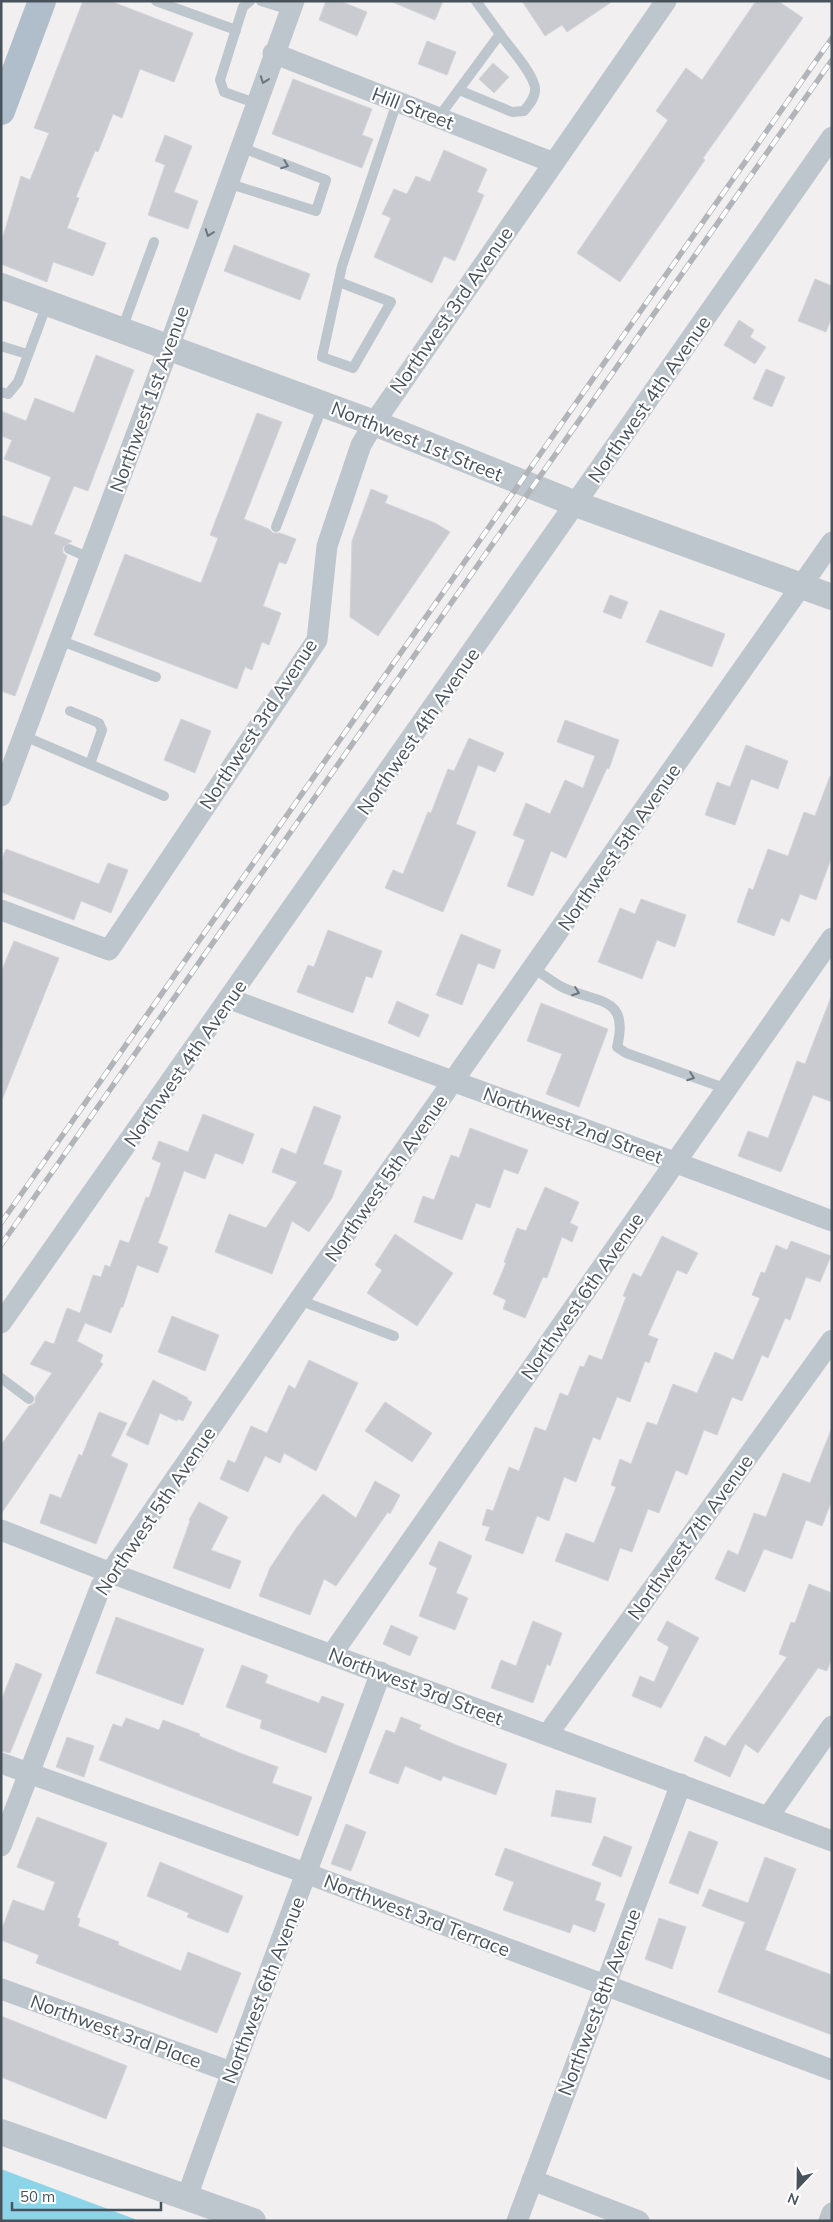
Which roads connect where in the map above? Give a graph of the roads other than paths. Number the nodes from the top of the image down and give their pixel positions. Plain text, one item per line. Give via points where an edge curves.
1 (42, 1) edge
2 (156, 1) edge
3 (250, 1) edge
4 (261, 1) edge
5 (476, 1) edge
6 (666, 1) edge
7 (292, 6) edge
8 (236, 30) junction
9 (500, 34) junction
10 (273, 53) junction
11 (459, 90) junction
12 (397, 102) junction
13 (255, 103) junction
14 (1, 111) edge
15 (438, 118) junction
16 (832, 137) edge
17 (240, 147) junction
18 (554, 163) junction
19 (227, 183) junction
20 (154, 242) dead end
21 (339, 282) junction
22 (1, 286) edge
23 (47, 303) junction
24 (122, 330) junction
25 (1, 346) edge
26 (169, 346) junction
27 (28, 354) junction
28 (1, 392) edge
29 (324, 404) junction
30 (374, 423) junction
31 (576, 504) junction
32 (276, 527) dead end
33 (832, 542) edge
34 (69, 549) dead end
35 (90, 558) junction
36 (802, 586) junction
37 (832, 597) edge
38 (60, 640) junction
39 (156, 677) dead end
40 (70, 710) dead end
41 (24, 736) junction
42 (90, 764) junction
43 (1, 796) edge
44 (164, 796) dead end
45 (1, 910) edge
46 (832, 938) edge
47 (533, 968) junction
48 (230, 999) junction
49 (453, 1083) junction
50 (727, 1089) junction
51 (676, 1162) junction
52 (832, 1221) edge
53 (299, 1300) junction
54 (1, 1324) edge
55 (394, 1336) dead end
56 (832, 1340) edge
57 (1, 1378) edge
58 (29, 1399) dead end
59 (1, 1530) edge
60 (111, 1573) junction
61 (332, 1654) junction
62 (381, 1672) junction
63 (832, 1726) edge
64 (547, 1735) junction
65 (1, 1763) edge
66 (29, 1774) junction
67 (681, 1784) junction
68 (768, 1817) junction
69 (832, 1840) edge
70 (1, 1846) edge
71 (308, 1874) junction
72 (605, 1985) junction
73 (1, 1989) edge
74 (832, 2070) edge
75 (231, 2072) junction
76 (1, 2132) edge
77 (532, 2180) junction
78 (187, 2197) junction
79 (832, 2213) edge
80 (253, 2221) edge
81 (517, 2221) edge
82 (639, 2221) edge
83 (829, 2221) edge

1 - 14 main road
2 - 8 lane
3 - 8 lane via 244,7
4 - 7 lane
5 - 9 lane
6 - 18 street, Northwest 3rd Avenue
7 - 10 street, Northwest 1st Avenue
8 - 13 lane via 220,80 224,92
9 - 11 lane
9 - 11 lane via 532,78 536,90 532,102 524,111 512,112
10 - 12 street, Hill Street
10 -> 13 street, Northwest 1st Avenue
11 - 15 lane
12 - 15 street, Hill Street
12 - 21 lane
13 - 17 street, Northwest 1st Avenue
15 - 18 street, Hill Street
16 - 31 street, Northwest 4th Avenue
17 - 19 street, Northwest 1st Avenue
17 -> 19 lane via 326,180 316,211
18 - 30 street, Northwest 3rd Avenue
19 -> 26 street, Northwest 1st Avenue
20 - 24 lane
21 - 21 lane via 322,356 353,368 391,302
22 - 23 street, Northwest 1st Street
23 - 24 street, Northwest 1st Street
23 - 27 lane
24 - 26 street, Northwest 1st Street
25 - 27 lane
26 - 29 street, Northwest 1st Street
26 - 35 street, Northwest 1st Avenue
27 - 28 lane via 18,382 8,394
29 - 30 street, Northwest 1st Street
29 - 32 lane
30 - 31 street, Northwest 1st Street
30 - 45 street, Northwest 3rd Avenue via 361,445 327,546 316,640 109,950
31 - 36 street, Northwest 1st Street
31 - 48 street, Northwest 4th Avenue
33 - 36 street, Northwest 5th Avenue
34 - 35 lane
35 - 38 street, Northwest 1st Avenue
36 - 37 street, Northwest 1st Street
36 - 47 street, Northwest 5th Avenue
38 - 39 lane
38 - 41 street, Northwest 1st Avenue
40 - 42 lane via 99,723 102,730
41 - 42 lane
41 - 43 street, Northwest 1st Avenue
42 - 44 lane
46 - 50 street, Northwest 6th Avenue
47 - 49 street, Northwest 5th Avenue
47 -> 50 lane via 562,987 610,1005 617,1012 621,1030 617,1047 626,1053
48 - 49 street, Northwest 2nd Street
48 - 54 street, Northwest 4th Avenue
49 - 51 street, Northwest 2nd Street
49 - 53 street, Northwest 5th Avenue
50 - 51 street, Northwest 6th Avenue
51 - 52 street, Northwest 2nd Street
51 - 61 street, Northwest 6th Avenue
53 - 55 lane
53 - 60 street, Northwest 5th Avenue
56 - 64 street, Northwest 7th Avenue
57 - 58 lane
59 - 60 street, Northwest 3rd Street
60 - 61 street, Northwest 3rd Street
60 - 66 street, Northwest 5th Avenue via 95,1600
61 - 62 street, Northwest 3rd Street
62 - 64 street, Northwest 3rd Street
62 - 71 street, Northwest 6th Avenue
63 - 68 street
64 - 67 street, Northwest 3rd Street
65 - 66 street, Northwest 3rd Terrace
66 - 70 street, Northwest 5th Avenue
66 - 71 street, Northwest 3rd Terrace
67 - 68 street, Northwest 3rd Street
67 - 72 street, Northwest 8th Avenue
68 - 69 street, Northwest 3rd Street
71 - 72 street, Northwest 3rd Terrace
71 - 75 street, Northwest 6th Avenue
72 - 74 street, Northwest 3rd Terrace
72 - 77 street, Northwest 8th Avenue
73 - 75 street, Northwest 3rd Place
75 - 78 street, Northwest 6th Avenue
76 - 78 street
77 - 81 street, Northwest 8th Avenue
77 - 82 street
78 - 80 street
79 - 83 street

